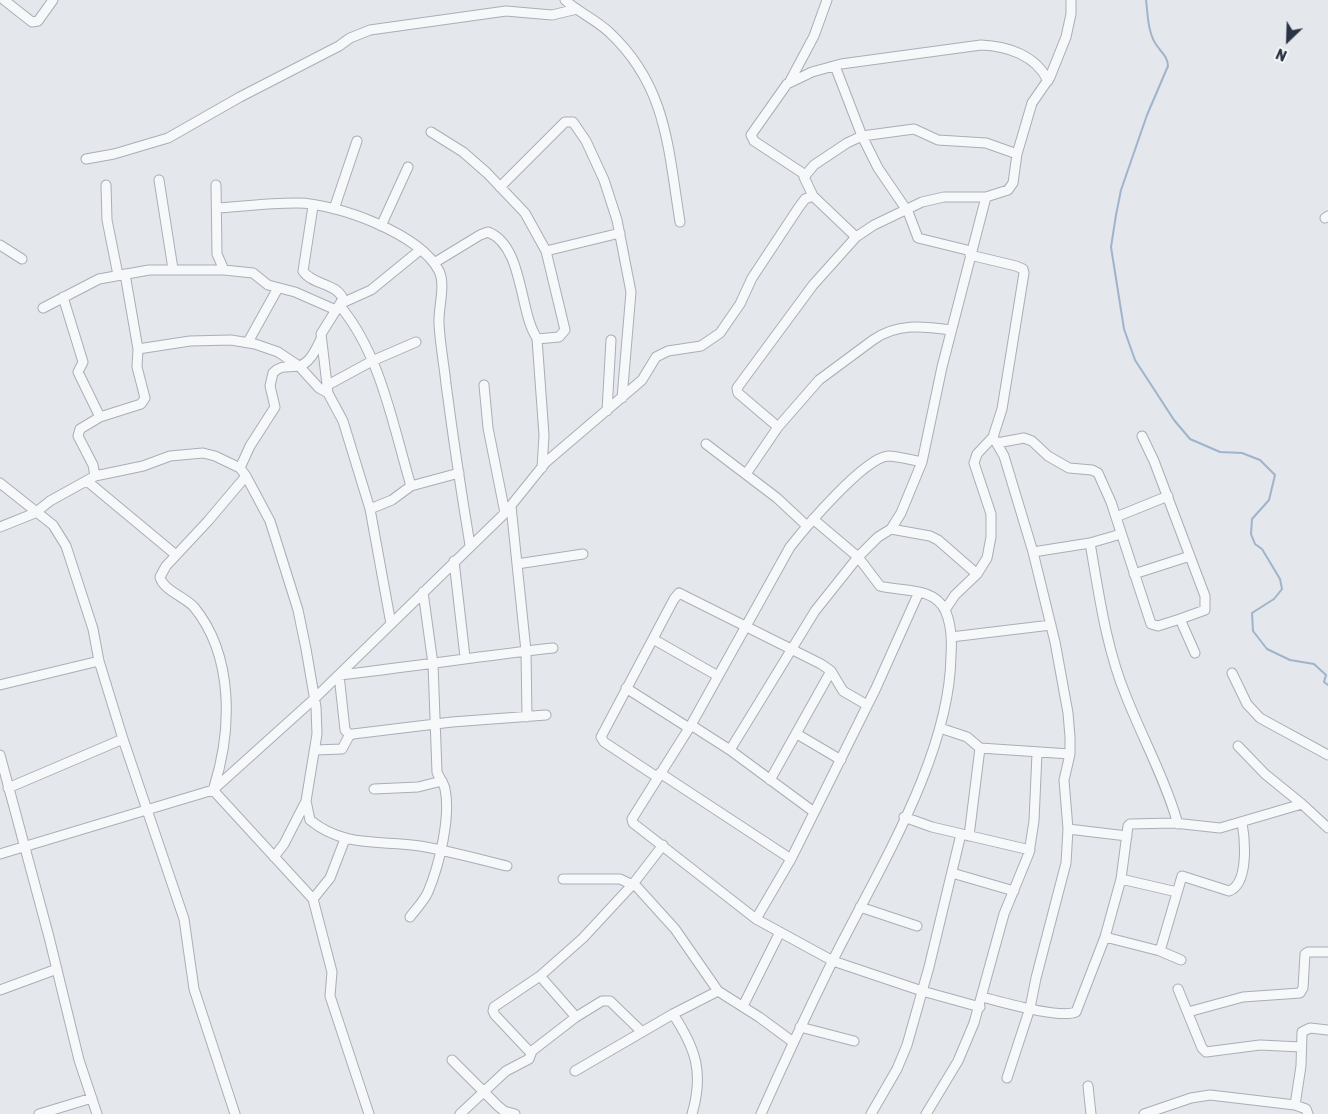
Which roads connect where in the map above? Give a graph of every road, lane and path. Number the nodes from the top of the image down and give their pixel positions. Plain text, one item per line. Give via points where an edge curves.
1 (4, 0) edge
2 (53, 0) edge
3 (565, 0) edge
4 (827, 0) edge
5 (1071, 0) edge
6 (577, 9) junction
7 (835, 66) junction
8 (790, 81) junction
9 (1048, 81) junction
10 (431, 132) dead end
11 (862, 136) junction
12 (357, 141) dead end
13 (1017, 154) junction
14 (86, 159) dead end
15 (408, 167) dead end
16 (804, 174) junction
17 (158, 180) dead end
18 (106, 185) dead end
19 (216, 185) dead end
20 (500, 187) junction
21 (813, 196) junction
22 (986, 197) junction
23 (313, 206) junction
24 (218, 208) junction
25 (334, 209) junction
26 (906, 209) junction
27 (680, 222) dead end
28 (382, 226) junction
29 (620, 233) junction
30 (856, 237) junction
31 (0, 245) edge
32 (420, 250) junction
33 (546, 251) junction
34 (971, 253) junction
35 (22, 259) dead end
36 (434, 263) junction
37 (173, 269) junction
38 (224, 270) junction
39 (122, 275) junction
40 (278, 288) junction
41 (63, 297) junction
42 (339, 306) junction
43 (43, 308) dead end
44 (951, 330) junction
45 (537, 338) junction
46 (321, 339) junction
47 (611, 340) dead end
48 (248, 342) junction
49 (416, 342) dead end
50 (138, 349) junction
51 (372, 361) junction
52 (298, 366) junction
53 (484, 385) dead end
54 (328, 389) junction
55 (622, 398) junction
56 (607, 411) junction
57 (100, 418) junction
58 (778, 427) junction
59 (1142, 436) dead end
60 (995, 440) junction
61 (706, 444) dead end
62 (922, 462) junction
63 (240, 468) junction
64 (542, 468) junction
65 (459, 473) junction
66 (746, 474) junction
67 (95, 476) junction
68 (246, 476) junction
69 (87, 481) junction
70 (0, 483) edge
71 (411, 486) junction
72 (1168, 496) junction
73 (370, 508) junction
74 (508, 510) junction
75 (35, 513) junction
76 (1116, 517) junction
77 (810, 523) junction
78 (0, 527) edge
79 (891, 529) junction
80 (1121, 534) junction
81 (1090, 544) junction
82 (470, 545) junction
83 (1033, 552) junction
84 (583, 554) dead end
85 (176, 555) junction
86 (1190, 556) junction
87 (858, 557) junction
88 (454, 561) junction
89 (517, 564) junction
90 (977, 574) junction
91 (1134, 574) junction
92 (423, 592) junction
93 (919, 592) junction
94 (945, 610) junction
95 (1180, 620) junction
96 (391, 624) junction
97 (1051, 625) junction
98 (745, 628) junction
99 (951, 637) junction
100 (653, 639) junction
101 (553, 648) dead end
102 (792, 648) junction
103 (526, 651) junction
104 (1195, 653) dead end
105 (464, 657) junction
106 (99, 661) junction
107 (433, 664) junction
108 (831, 671) junction
109 (1232, 672) dead end
110 (339, 676) junction
111 (718, 676) junction
112 (0, 685) edge
113 (626, 688) junction
114 (314, 699) junction
115 (867, 705) junction
116 (546, 714) dead end
117 (527, 717) junction
118 (436, 724) junction
119 (690, 726) junction
120 (940, 728) junction
121 (797, 734) junction
122 (350, 735) junction
123 (123, 739) junction
124 (1238, 746) dead end
125 (980, 748) junction
126 (316, 750) junction
127 (730, 750) junction
128 (1037, 753) junction
129 (1070, 754) junction
130 (0, 755) edge
131 (1328, 756) edge
132 (841, 760) junction
133 (659, 775) junction
134 (770, 780) junction
135 (442, 781) junction
136 (8, 788) junction
137 (374, 789) dead end
138 (213, 790) junction
139 (306, 802) junction
140 (1302, 804) junction
141 (147, 809) junction
142 (814, 812) junction
143 (904, 817) junction
144 (1242, 823) junction
145 (1178, 824) junction
146 (1328, 828) edge
147 (1068, 829) junction
148 (965, 834) junction
149 (1127, 836) junction
150 (345, 839) junction
151 (663, 845) junction
152 (24, 848) junction
153 (1030, 850) junction
154 (441, 851) junction
155 (0, 854) edge
156 (274, 857) junction
157 (791, 859) junction
158 (507, 866) dead end
159 (952, 873) junction
160 (563, 879) dead end
161 (1121, 879) junction
162 (633, 884) junction
163 (1014, 891) junction
164 (1177, 892) junction
165 (313, 899) junction
166 (860, 907) junction
167 (410, 917) dead end
168 (756, 919) junction
169 (917, 926) dead end
170 (780, 932) junction
171 (1105, 937) junction
172 (1160, 951) junction
173 (1328, 952) edge
174 (1180, 960) dead end
175 (833, 961) junction
176 (57, 969) junction
177 (540, 976) junction
178 (1178, 989) dead end
179 (0, 990) edge
180 (718, 991) junction
181 (922, 991) junction
182 (982, 997) junction
183 (743, 1006) junction
184 (980, 1007) junction
185 (1030, 1008) junction
186 (1188, 1012) junction
187 (673, 1014) junction
188 (576, 1017) junction
189 (800, 1027) junction
190 (1328, 1030) edge
191 (642, 1032) junction
192 (854, 1040) dead end
193 (793, 1042) junction
194 (1301, 1047) junction
195 (532, 1051) junction
196 (452, 1060) dead end
197 (575, 1071) dead end
198 (1007, 1078) dead end
199 (1088, 1086) dead end
200 (483, 1091) junction
201 (92, 1098) junction
202 (1296, 1105) junction
203 (39, 1114) edge
204 (97, 1114) edge
205 (235, 1114) edge
206 (369, 1114) edge
207 (460, 1114) edge
208 (515, 1114) edge
209 (692, 1114) edge
210 (761, 1114) edge
211 (871, 1114) edge
212 (926, 1114) edge
213 (1091, 1114) edge
214 (1144, 1114) edge
215 (1308, 1114) edge

1 - 2 street via 32,22 38,21
3 - 6 street
4 - 8 street via 814,36
5 - 9 street via 1066,37
6 - 14 street via 552,15 506,11 370,30 168,138
6 - 27 street via 621,44 649,83 663,124
7 - 8 street
7 - 9 street via 972,45 993,46 1026,57
7 - 11 street
8 - 16 street via 751,137
9 - 13 street via 1032,103
10 - 20 street via 463,152
11 - 13 street via 914,130 938,140 996,144
11 - 16 street via 830,153
11 - 26 street via 878,168
12 - 25 street
13 - 22 street via 1011,186 1004,192
15 - 28 street
16 - 21 street via 804,182
17 - 37 street
18 - 39 street via 107,220
19 - 24 street
20 - 29 street via 565,122 573,122 601,171
20 - 33 street via 525,213
21 - 30 street
21 - 55 street via 799,206 720,333 702,346 680,348 656,357 647,375
22 - 26 street via 944,197
22 - 34 street
23 - 24 street via 297,203
23 - 25 street
23 - 42 street via 303,271 340,293
24 - 38 street via 216,254
25 - 28 street
26 - 30 street
26 - 34 street via 918,238
28 - 32 street
29 - 33 street
29 - 55 street via 631,292
30 - 58 street via 813,285 737,388 738,393
31 - 35 street
32 - 36 street
32 - 42 street via 371,290
33 - 45 street via 565,330 559,336
34 - 44 street
34 - 60 street via 1024,271 1007,387
36 - 45 street via 480,235 488,232 496,236 513,263 523,290 531,329
36 - 65 street via 442,280 439,324
37 - 38 street
37 - 39 street
38 - 40 street via 253,273 268,285
39 - 41 street via 99,279
39 - 50 street
40 - 42 street
40 - 48 street
41 - 43 street
41 - 57 street via 83,362 78,372
42 - 46 street
42 - 51 street via 361,335
44 - 58 street via 914,326 881,334 819,380
44 - 62 street
45 - 64 street via 544,435
46 - 52 street via 308,360
46 - 54 street
47 - 56 street
48 - 50 street via 190,341
48 - 52 street via 278,352
49 - 51 street
50 - 57 street via 137,367 144,402
51 - 54 street
51 - 71 street
52 - 54 street via 318,388
52 - 63 street via 277,368 273,373 270,386 275,407
53 - 74 street via 488,428
54 - 73 street via 344,421
55 - 56 street
56 - 64 street
57 - 67 street via 78,432
58 - 66 street
59 - 72 street
60 - 76 street via 1032,440 1048,456 1069,468 1095,470
60 - 83 street via 1015,489
60 - 90 street via 976,454 974,463 991,514 992,537 987,558
61 - 66 street
62 - 77 street via 887,456 877,460
62 - 79 street
63 - 67 street via 203,453 186,454
63 - 68 street
64 - 74 street
65 - 71 street
65 - 82 street
66 - 77 street
67 - 69 street
68 - 85 street
68 - 114 street via 270,521 286,566 298,610
69 - 75 street
69 - 85 street
70 - 75 street
71 - 73 street via 392,500
72 - 76 street
72 - 86 street
73 - 96 street
74 - 82 street
74 - 89 street
75 - 78 street
75 - 106 street via 54,525 66,546 93,629
76 - 80 street
77 - 87 street
77 - 98 street via 790,547
79 - 87 street
79 - 90 street via 938,540
80 - 81 street
80 - 91 street
81 - 83 street
81 - 145 street via 1116,667 1125,695 1169,793
82 - 88 street
83 - 97 street
84 - 89 street
85 - 138 street via 162,570 160,580 193,606 206,625 225,681 224,750
86 - 91 street
86 - 95 street via 1207,606 1204,611
87 - 93 street via 880,586
87 - 102 street via 815,611
88 - 92 street
88 - 105 street
89 - 103 street
90 - 94 street
91 - 95 street via 1152,625
92 - 96 street
92 - 107 street
93 - 94 street via 938,601
93 - 115 street
94 - 99 street
95 - 104 street
96 - 110 street
97 - 99 street
97 - 129 street via 1068,713
98 - 100 street via 679,594
98 - 102 street
98 - 111 street
99 - 120 street via 951,678
100 - 111 street
100 - 113 street
101 - 103 street
102 - 108 street
102 - 127 street
103 - 105 street
103 - 117 street
105 - 107 street
106 - 112 street
106 - 123 street
107 - 110 street
107 - 118 street
108 - 115 street via 843,691
108 - 121 street
109 - 131 street via 1247,704 1260,718
110 - 114 street
110 - 122 street via 345,730
111 - 119 street
113 - 119 street
113 - 133 street via 601,738
114 - 126 street
114 - 138 street
115 - 132 street
116 - 117 street
117 - 118 street
118 - 122 street
118 - 135 street via 437,772
119 - 127 street
119 - 133 street
120 - 125 street via 967,737
120 - 143 street
121 - 132 street
121 - 134 street
122 - 126 street via 342,749
123 - 136 street
123 - 141 street
124 - 140 street via 1265,774
125 - 128 street
125 - 148 street
126 - 139 street
127 - 134 street
128 - 129 street
128 - 153 street
129 - 147 street via 1064,785
130 - 136 street
132 - 142 street
133 - 151 street via 632,819
133 - 157 street
134 - 142 street
135 - 137 street
135 - 154 street via 446,795
136 - 152 street
138 - 141 street
138 - 156 street
139 - 150 street via 310,820
139 - 156 street
140 - 144 street
140 - 146 street
141 - 152 street
141 - 205 street via 184,919 194,989
142 - 157 street
143 - 148 street
143 - 166 street
144 - 145 street via 1220,828
144 - 164 street via 1246,858 1233,890 1184,875
145 - 149 street via 1132,823 1128,826
147 - 149 street
147 - 185 street via 1066,863
148 - 153 street
148 - 159 street
149 - 161 street
150 - 154 street
150 - 165 street via 330,878
151 - 162 street
151 - 168 street
152 - 155 street
152 - 176 street
153 - 163 street
154 - 158 street
154 - 167 street via 427,893
156 - 165 street
157 - 168 street
159 - 163 street
159 - 181 street
160 - 162 street via 620,879
161 - 164 street
161 - 171 street
162 - 177 street via 583,938
162 - 180 street via 675,929
163 - 182 street via 1004,914
164 - 172 street
165 - 206 street via 332,972 330,996
166 - 169 street
166 - 175 street
168 - 170 street
170 - 175 street
170 - 183 street
171 - 172 street
171 - 185 street via 1076,1012 1066,1014
172 - 174 street
173 - 186 street via 1304,954 1304,988 1300,993 1243,998
175 - 181 street
175 - 189 street
176 - 179 street
176 - 201 street via 79,1060
177 - 188 street
177 - 195 street via 493,1009 495,1015
178 - 186 street
180 - 183 street
180 - 187 street
181 - 184 street
181 - 211 street via 907,1045
182 - 184 street
182 - 185 street
183 - 193 street
184 - 212 street via 958,1061
185 - 198 street
186 - 194 street via 1206,1052 1260,1045
187 - 191 street
187 - 209 street via 691,1043 696,1059 698,1092
188 - 191 street via 602,1001 610,1001
188 - 195 street
189 - 192 street
189 - 193 street
190 - 194 street via 1304,1030
191 - 197 street
193 - 210 street
194 - 202 street
195 - 200 street via 529,1059 506,1071
196 - 200 street
199 - 213 street
200 - 207 street
200 - 208 street via 504,1111
201 - 203 street
201 - 204 street
202 - 214 street via 1210,1095
202 - 215 street via 1306,1109

